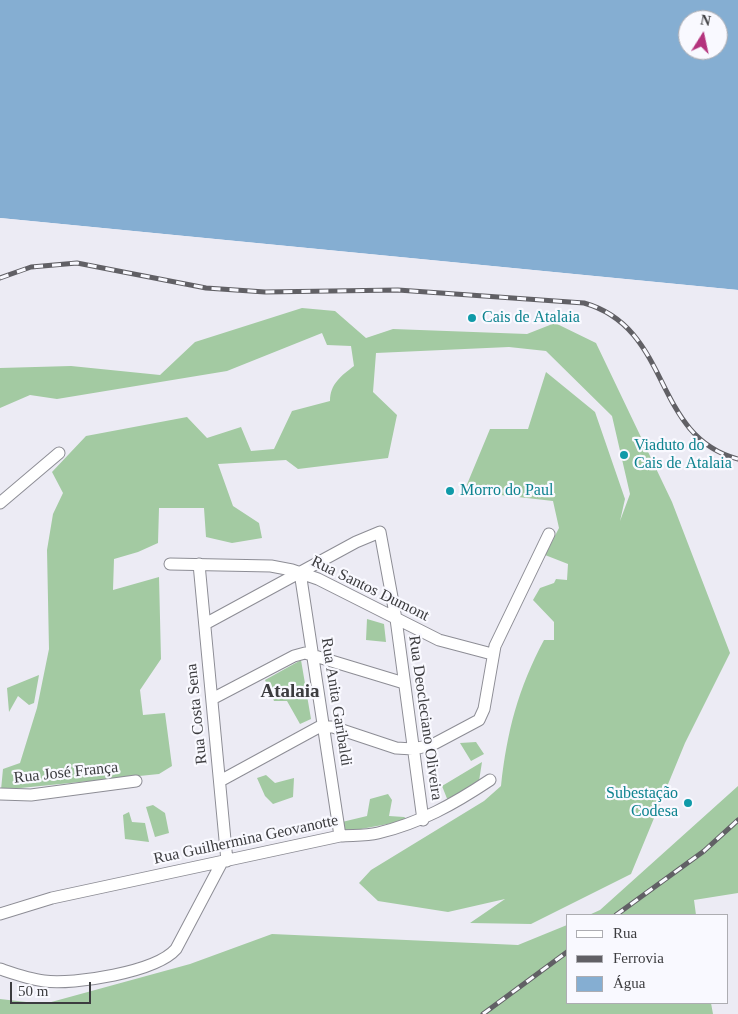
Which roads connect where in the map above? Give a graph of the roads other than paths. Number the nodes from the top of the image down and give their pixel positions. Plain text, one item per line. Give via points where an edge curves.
1 (59, 453) dead end
2 (0, 503) edge
3 (549, 534) dead end
4 (170, 564) dead end
5 (199, 564) junction
6 (300, 572) junction
7 (396, 619) junction
8 (205, 624) junction
9 (313, 654) junction
10 (492, 654) junction
11 (404, 683) junction
12 (212, 699) junction
13 (324, 726) junction
14 (413, 749) junction
15 (490, 780) dead end
16 (136, 781) dead end
17 (220, 781) junction
18 (0, 794) edge
19 (423, 820) junction
20 (340, 836) junction
21 (224, 861) junction
22 (0, 914) edge
23 (0, 969) edge

1 - 2 street
3 - 10 street
4 - 5 street, Rua Santos Dumont
5 - 6 street, Rua Santos Dumont via 271,566
5 - 8 street, Rua Costa Sena
6 - 7 street, Rua Santos Dumont
6 - 7 street, Rua Deocleciano Oliveira via 364,537 380,532
6 - 8 street
6 - 9 street, Rua Anita Garibaldi
7 - 10 street, Rua Santos Dumont via 450,644
7 - 11 street, Rua Deocleciano Oliveira
8 - 12 street, Rua Costa Sena
9 - 11 street
9 - 12 street via 294,656
9 - 13 street, Rua Anita Garibaldi
10 - 14 street via 482,716 432,745
11 - 14 street, Rua Deocleciano Oliveira
12 - 17 street, Rua Costa Sena
13 - 14 street via 396,748
13 - 17 street via 314,728
13 - 20 street, Rua Anita Garibaldi
14 - 19 street, Rua Deocleciano Oliveira
15 - 19 street, Rua Guilhermina Geovanotte
16 - 18 street, Rua José França via 31,795
17 - 21 street, Rua Costa Sena
19 - 20 street, Rua Guilhermina Geovanotte via 378,833
20 - 21 street, Rua Guilhermina Geovanotte
21 - 22 street, Rua Guilhermina Geovanotte via 52,898
21 - 23 street via 176,949 164,958 116,974 70,982 30,979

